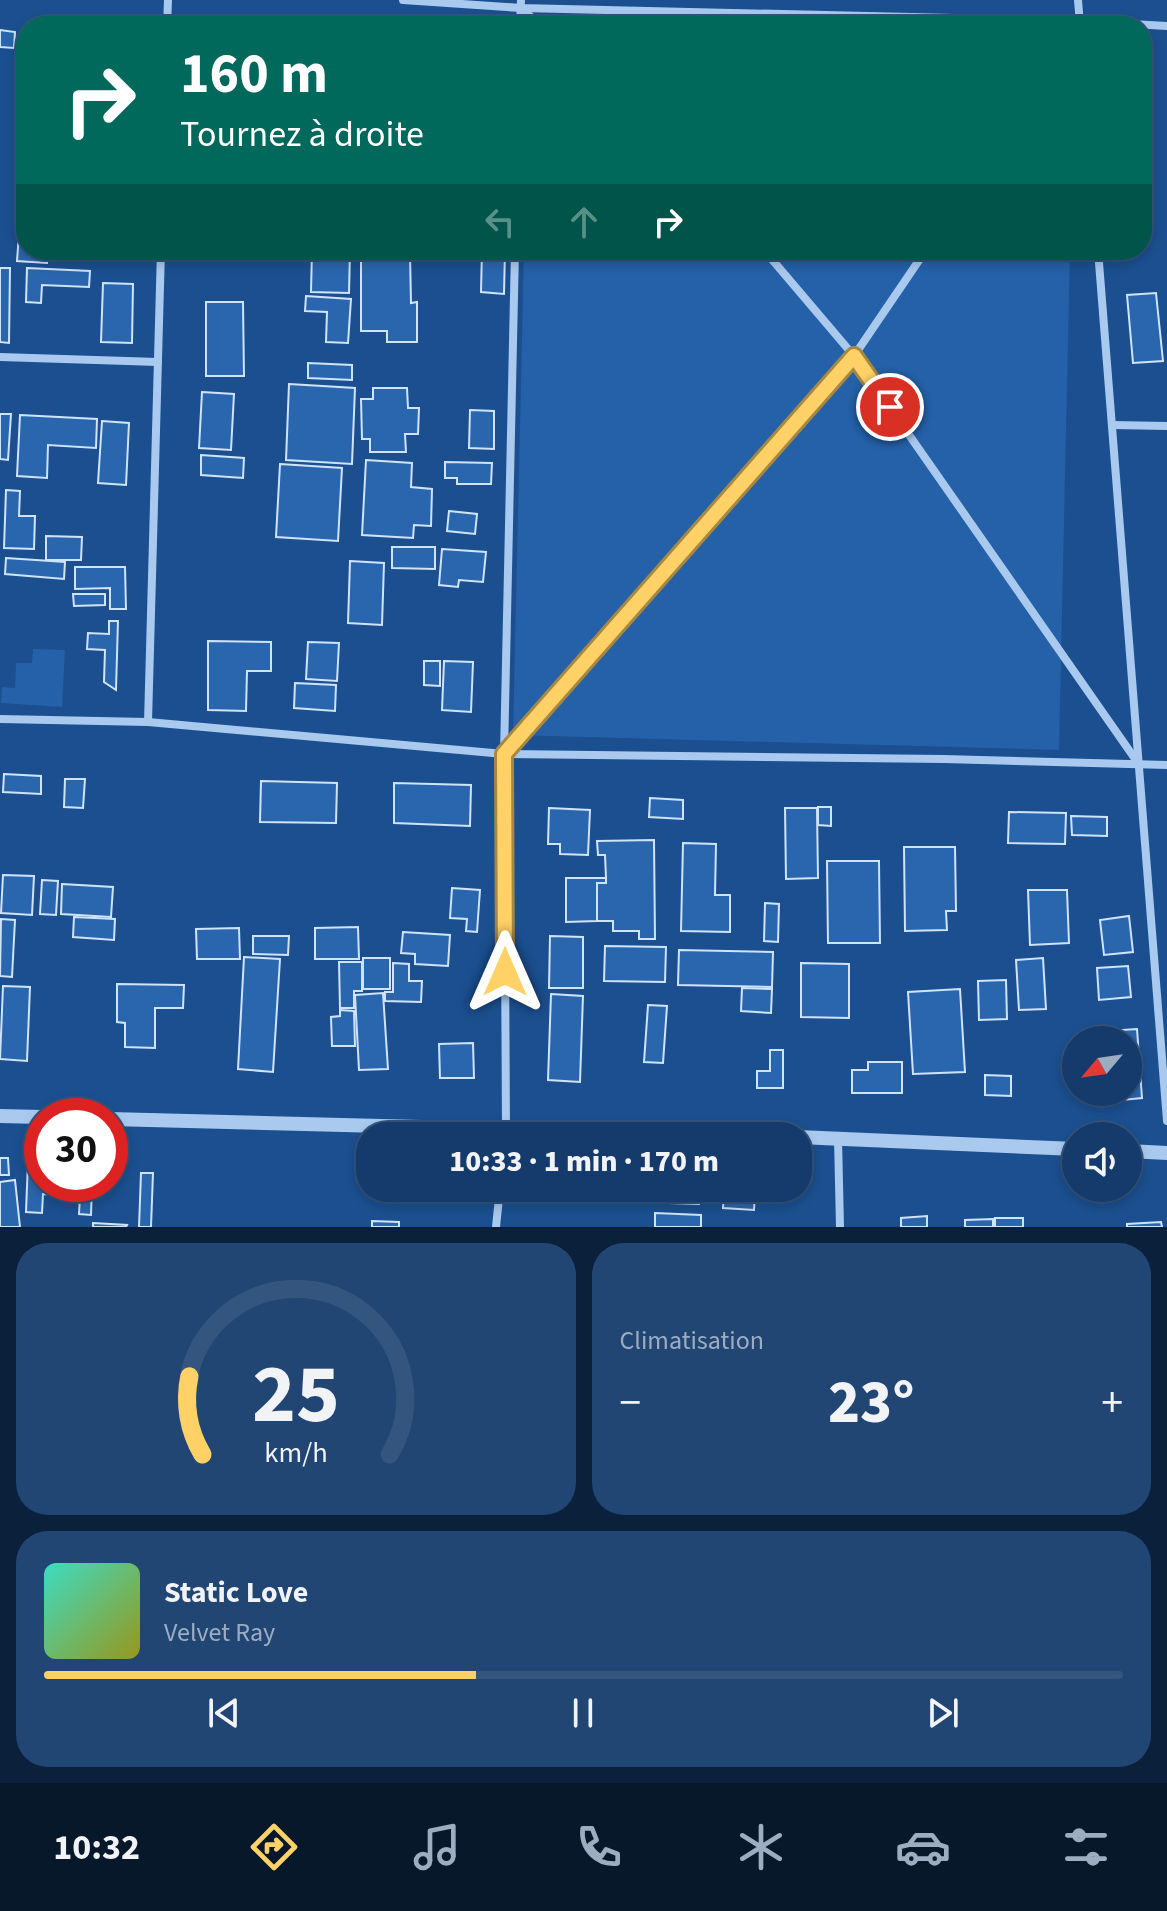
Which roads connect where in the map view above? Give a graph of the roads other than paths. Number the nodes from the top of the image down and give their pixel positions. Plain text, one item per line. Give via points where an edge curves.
1 (403, 0) edge
2 (521, 4) edge
3 (855, 16) edge
4 (161, 260) edge
5 (515, 260) edge
6 (772, 260) edge
7 (919, 260) edge
8 (1099, 260) edge
9 (854, 356) junction
10 (0, 357) edge
11 (158, 362) junction
12 (1112, 425) junction
13 (1167, 426) edge
14 (0, 719) edge
15 (148, 722) junction
16 (504, 754) junction
17 (1138, 764) junction
18 (1167, 765) edge
19 (0, 1116) edge
20 (24, 1117) edge
21 (128, 1120) edge
22 (1167, 1121) edge
23 (506, 1122) edge
24 (356, 1127) edge
25 (812, 1137) edge
26 (838, 1138) junction
27 (1062, 1148) edge
28 (1142, 1152) edge
29 (1167, 1153) edge
30 (499, 1202) edge
31 (496, 1227) edge
32 (840, 1227) edge

1 - 2 street
2 - 3 street
4 - 11 street
5 - 16 street
6 - 9 street
7 - 9 street
8 - 12 street
9 - 16 street
9 - 17 street
10 - 11 street
11 - 15 street
12 - 13 street
12 - 17 street
14 - 15 street
15 - 16 street
16 - 17 street
16 - 23 street
17 - 18 street
17 - 22 street
19 - 20 street
21 - 24 street
25 - 26 street
26 - 27 street
26 - 32 street
28 - 29 street
30 - 31 street

